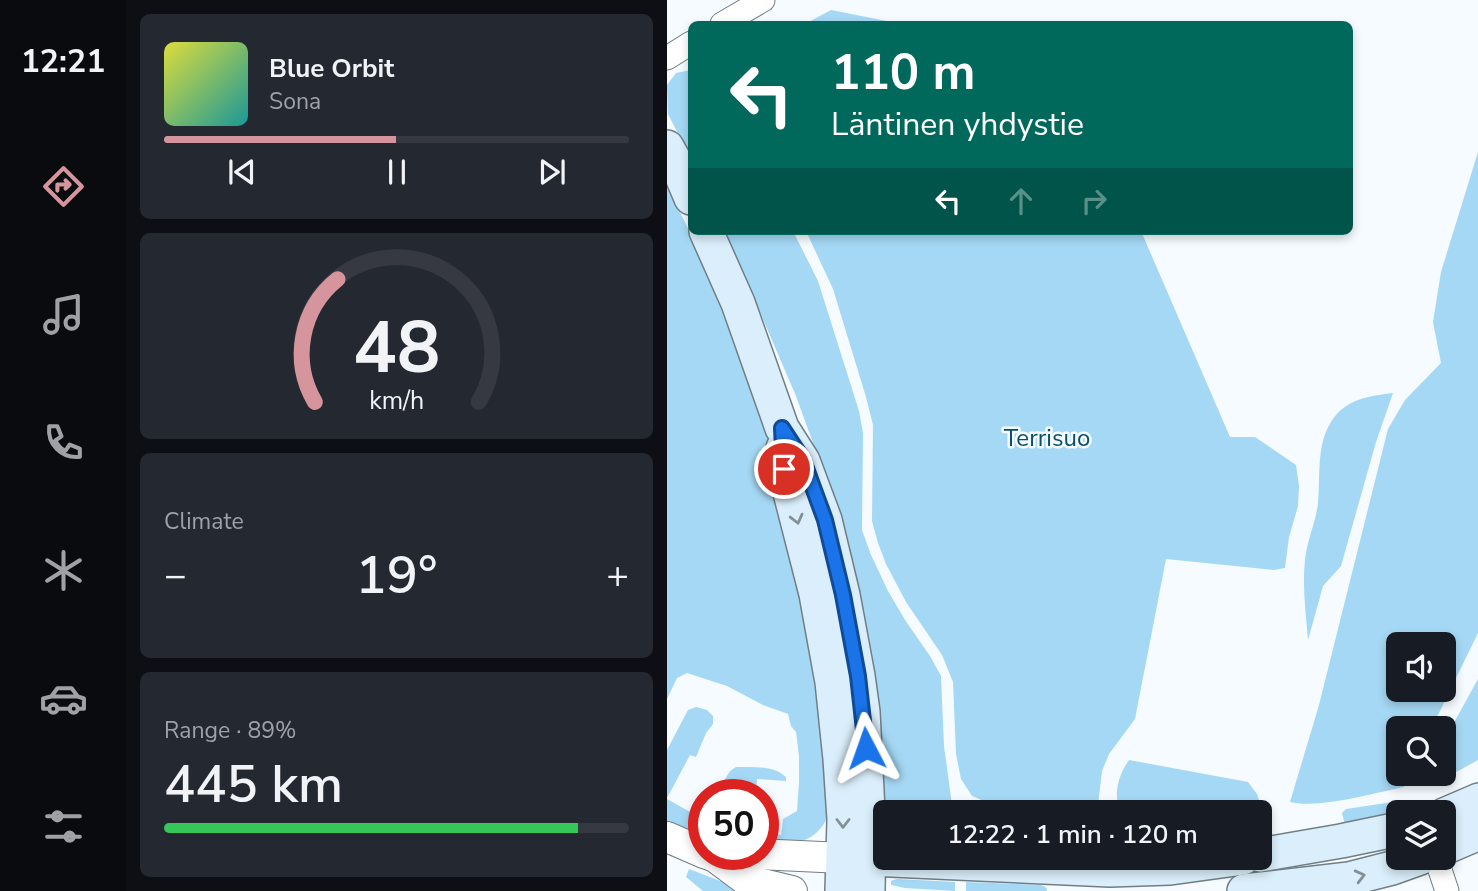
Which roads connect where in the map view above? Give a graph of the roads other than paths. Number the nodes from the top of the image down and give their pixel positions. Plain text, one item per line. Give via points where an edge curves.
1 (763, 0) edge
2 (727, 21) edge
3 (688, 45) edge
4 (667, 58) edge
5 (667, 148) edge
6 (688, 192) edge
7 (708, 235) edge
8 (1478, 800) edge
9 (1456, 810) edge
10 (1386, 832) edge
11 (1478, 834) edge
12 (667, 837) edge
13 (1456, 843) edge
14 (688, 846) edge
15 (1272, 853) edge
16 (779, 857) edge
17 (860, 869) edge
18 (731, 870) edge
19 (1201, 870) edge
20 (1386, 870) edge
21 (1440, 870) edge
22 (1170, 879) edge
23 (792, 891) edge
24 (842, 891) edge
25 (1244, 891) edge
26 (1447, 891) edge

1 - 2 street
3 - 4 street
5 - 6 main road
7 - 17 main road via 738,303 782,428 784,469 816,594 832,682 844,819
8 - 9 main road
10 - 15 main road
11 - 13 main road
12 - 14 street
16 - 17 street
17 - 22 main road via 1110,870
17 - 24 main road
18 - 23 street via 746,880
19 - 22 main road
25 -> 20 main road via 1349,879
21 - 26 street

